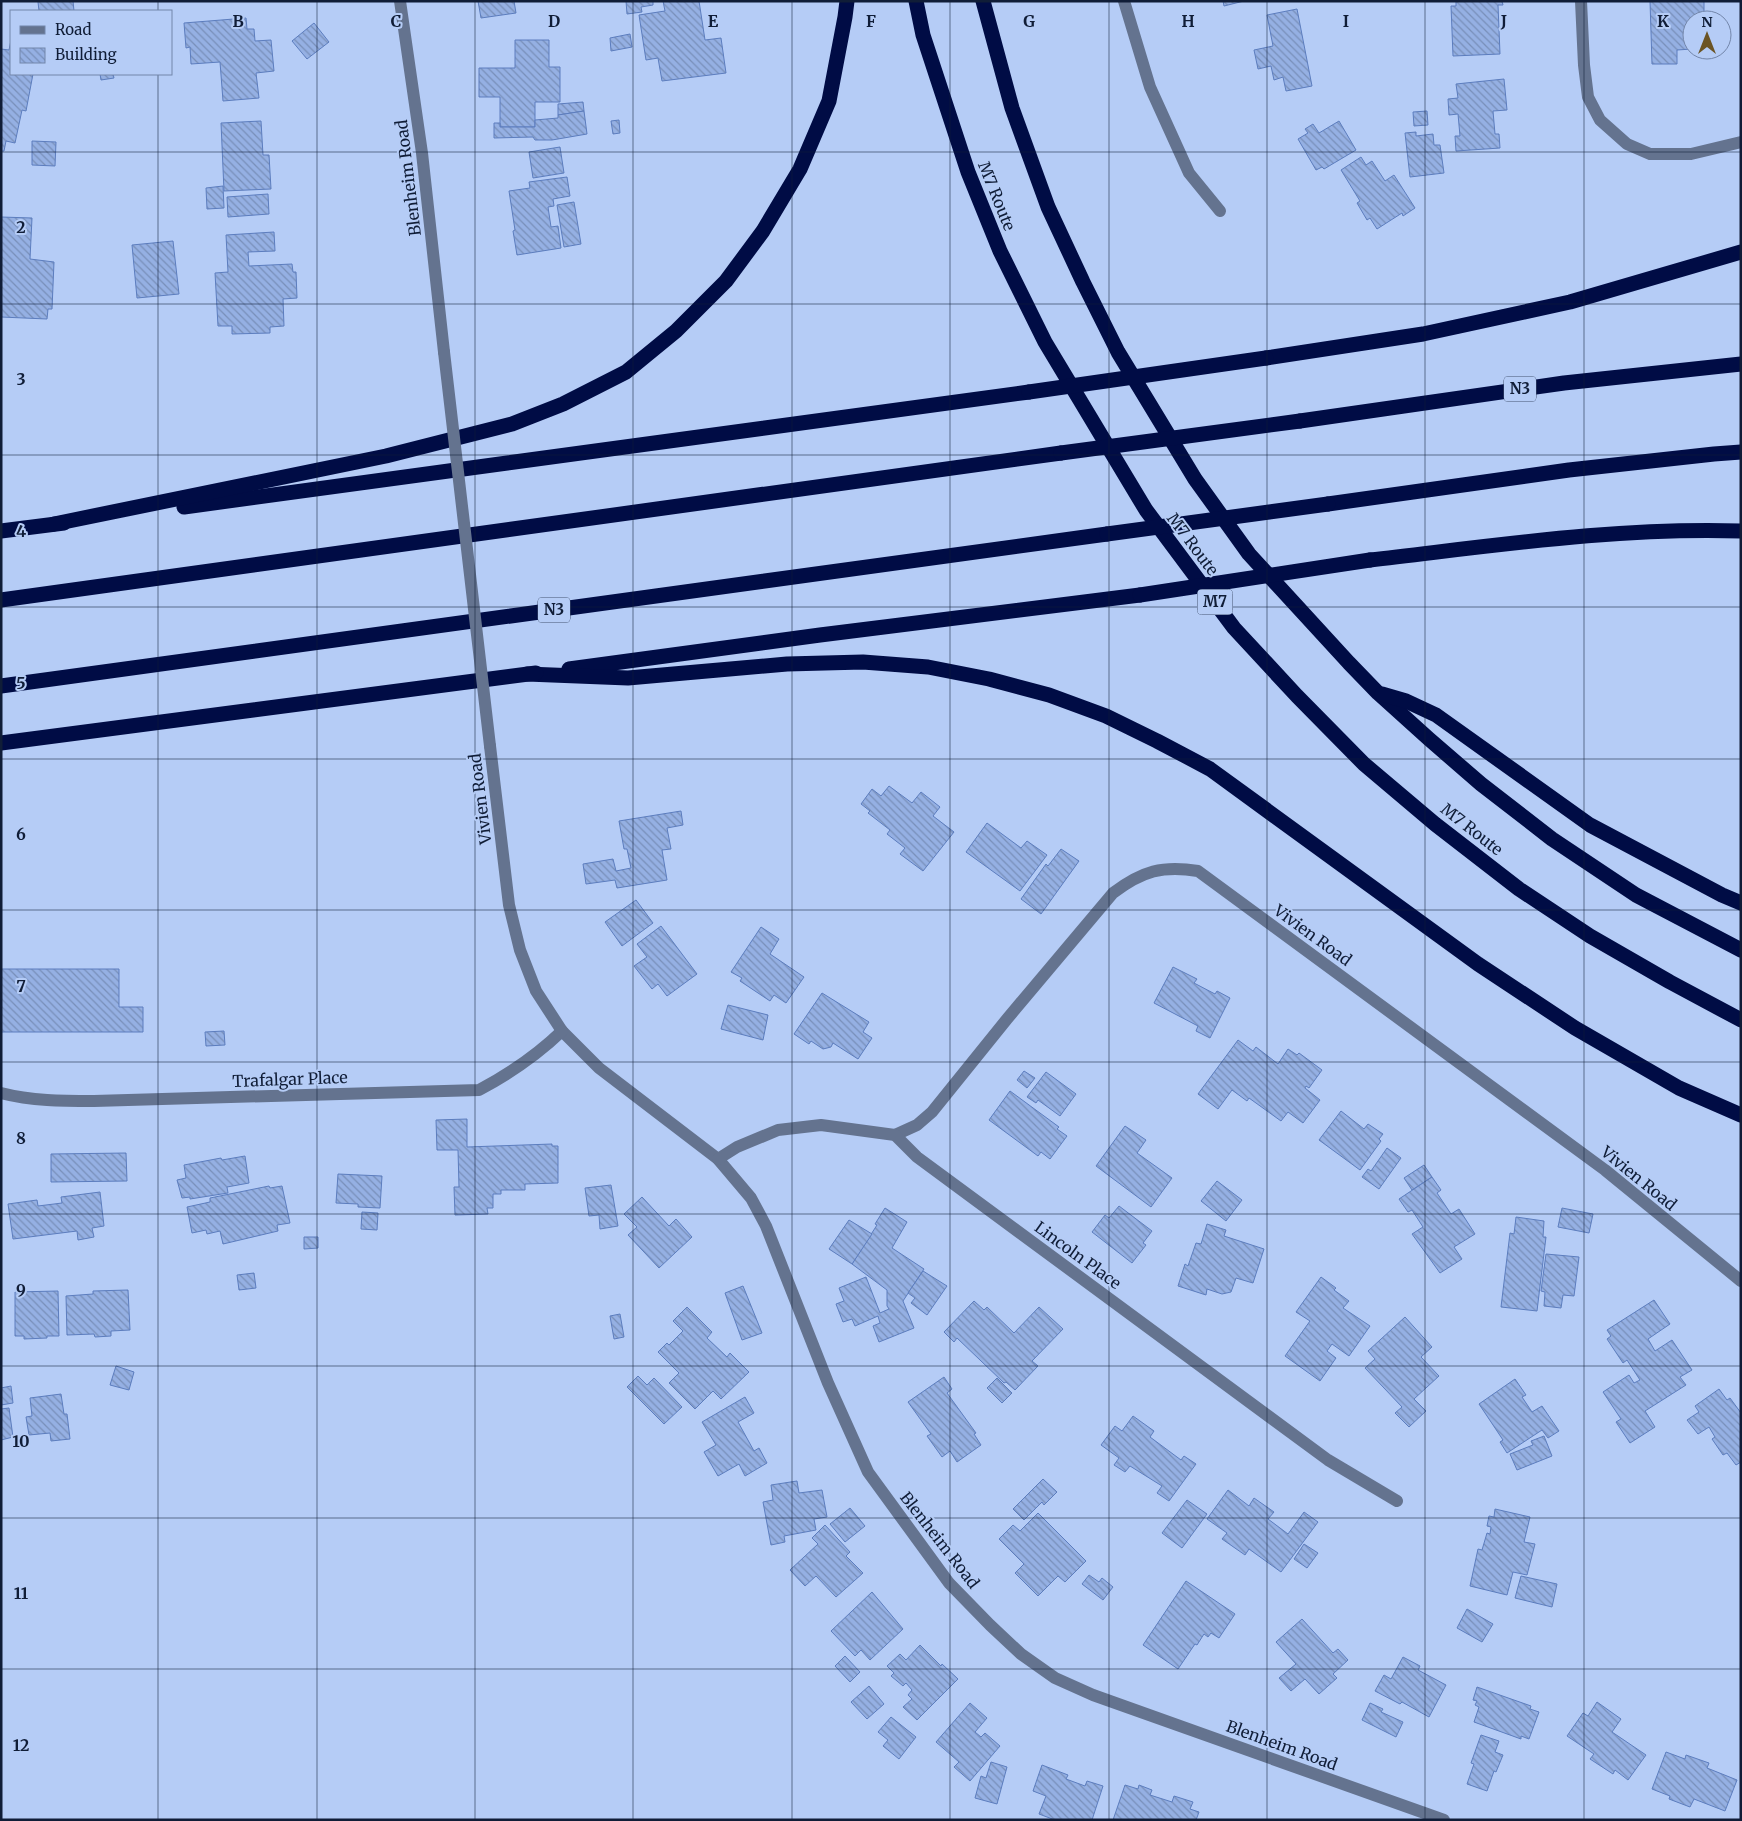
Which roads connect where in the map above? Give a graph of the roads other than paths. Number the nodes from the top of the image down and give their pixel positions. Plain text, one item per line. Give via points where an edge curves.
1 (400, 1) edge
2 (846, 1) edge
3 (916, 1) edge
4 (983, 1) edge
5 (1124, 1) edge
6 (1581, 1) edge
7 (1741, 142) edge
8 (1220, 212) dead end
9 (1741, 252) edge
10 (444, 352) joint
11 (1741, 364) edge
12 (1741, 452) edge
13 (54, 524) junction
14 (1, 531) edge
15 (1741, 531) edge
16 (1, 600) edge
17 (528, 674) junction
18 (1, 686) edge
19 (1378, 693) junction
20 (1, 743) edge
21 (1741, 903) edge
22 (1741, 950) edge
23 (1741, 1020) edge
24 (562, 1031) junction
25 (1, 1093) edge
26 (1741, 1115) edge
27 (896, 1135) junction
28 (718, 1158) junction
29 (1741, 1282) edge
30 (1397, 1501) dead end
31 (1444, 1820) edge

1 - 10 street, Blenheim Road via 422,153
2 - 13 highway via 828,101 800,169 764,231 726,281 676,331 626,372 563,404 512,424 386,456
3 - 23 highway, M7 Route / M7 via 968,172 1000,250 1045,342 1146,510 1234,628 1364,764 1511,883 1590,936
4 - 19 highway via 1012,108 1048,207 1118,352 1195,479 1250,554
5 - 8 street via 1150,87 1181,156 1189,173
6 - 7 street via 1588,97 1600,120 1627,144 1650,154 1691,154
9 - 13 highway, bridge via 1570,302 1423,334 1029,392
10 - 24 street, Vivien Road, bridge via 509,905 520,950 536,991
11 - 16 highway, N3, bridge via 1564,383
12 - 18 highway, N3, bridge via 1570,470
13 - 14 highway
15 - 17 highway, bridge via 1593,535 1370,560 1140,595
17 - 20 highway
17 - 26 highway via 628,678 786,664 863,662 928,667 1049,695 1106,716 1210,769 1478,964 1575,1028 1679,1088
19 - 21 highway via 1436,715 1590,825
19 - 22 highway via 1481,784 1552,839 1636,895
24 - 25 street, Trafalgar Place via 509,1074 479,1090 94,1101 49,1101
24 - 28 street, Vivien Road via 598,1068
27 - 28 street via 821,1125 778,1130
27 - 29 street, Vivien Road via 917,1125 932,1112 1113,894 1130,880 1155,870 1177,868 1198,871 1605,1170
27 - 30 street, Lincoln Place via 917,1157 1328,1460
28 - 31 street, Blenheim Road via 751,1198 766,1226 828,1383 868,1472 949,1583 1021,1654 1055,1678 1093,1695

